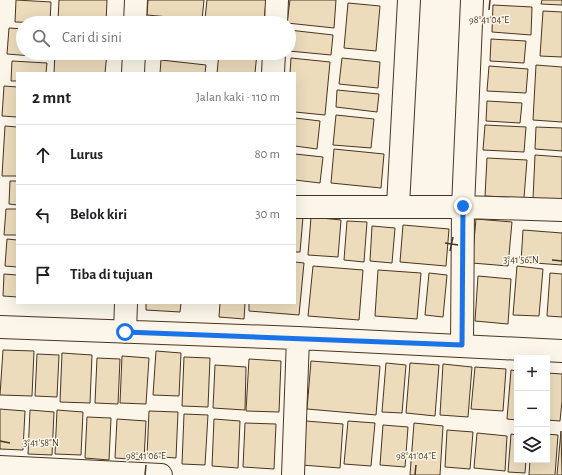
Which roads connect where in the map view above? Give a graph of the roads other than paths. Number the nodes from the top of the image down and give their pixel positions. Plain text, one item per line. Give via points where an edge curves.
1 (136, 0) edge
2 (277, 0) edge
3 (409, 0) edge
4 (472, 0) edge
5 (135, 16) edge
6 (276, 16) edge
7 (134, 60) edge
8 (274, 60) edge
9 (133, 72) edge
10 (273, 72) edge
11 (398, 206) junction
12 (463, 206) junction
13 (296, 207) edge
14 (562, 210) edge
15 (126, 304) edge
16 (0, 327) edge
17 (125, 332) junction
18 (298, 338) junction
19 (462, 345) junction
20 (562, 351) edge
21 (0, 467) edge
22 (154, 475) edge
23 (162, 475) edge
24 (293, 475) edge

1 - 5 street
2 - 6 street
3 - 11 street
4 - 12 street
7 - 9 street
8 - 10 street
11 - 12 street
11 - 13 street
12 - 14 street
12 - 19 street
15 - 17 street
16 - 17 street
17 - 18 street
18 - 19 street
18 - 24 street
19 - 20 street
21 - 22 street
22 - 23 street

